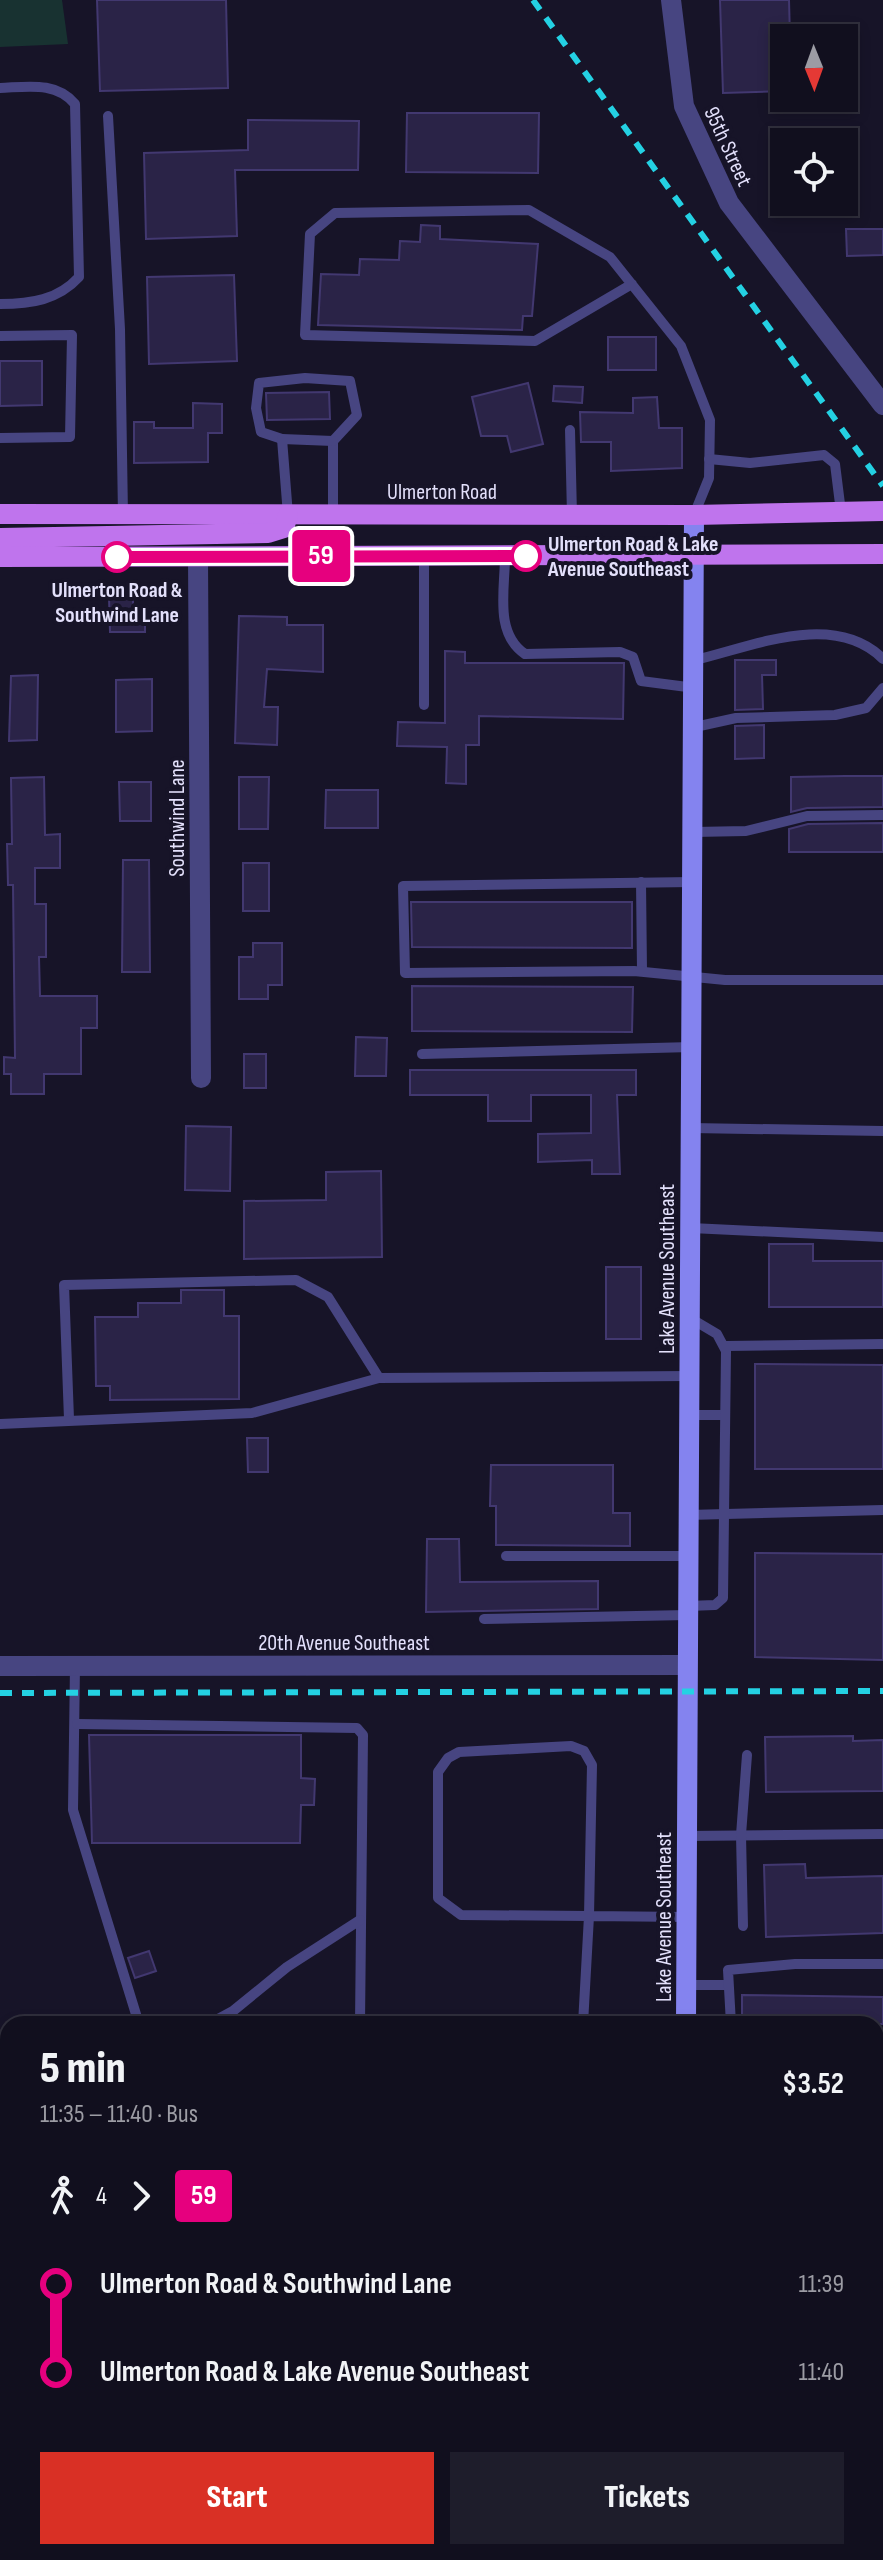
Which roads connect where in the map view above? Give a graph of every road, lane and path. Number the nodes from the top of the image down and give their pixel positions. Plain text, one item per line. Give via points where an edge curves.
1 (671, 0) edge
2 (0, 88) edge
3 (108, 116) dead end
4 (632, 284) junction
5 (0, 304) edge
6 (0, 336) edge
7 (876, 384) edge
8 (883, 405) edge
9 (570, 430) dead end
10 (0, 438) edge
11 (282, 439) junction
12 (333, 441) junction
13 (709, 459) junction
14 (883, 511) edge
15 (841, 512) junction
16 (0, 514) edge
17 (123, 515) junction
18 (288, 515) junction
19 (333, 515) junction
20 (572, 515) junction
21 (694, 515) junction
22 (0, 538) edge
23 (883, 554) edge
24 (424, 556) junction
25 (505, 556) junction
26 (694, 556) junction
27 (0, 557) edge
28 (198, 557) junction
29 (883, 659) edge
30 (695, 660) junction
31 (695, 688) junction
32 (883, 688) edge
33 (424, 705) dead end
34 (695, 727) junction
35 (883, 815) edge
36 (694, 832) junction
37 (641, 882) junction
38 (693, 882) junction
39 (642, 971) junction
40 (693, 975) junction
41 (883, 980) edge
42 (692, 1047) junction
43 (422, 1054) dead end
44 (201, 1078) dead end
45 (691, 1128) junction
46 (883, 1131) edge
47 (691, 1228) junction
48 (883, 1237) edge
49 (690, 1318) junction
50 (883, 1344) edge
51 (726, 1346) junction
52 (689, 1376) junction
53 (379, 1378) junction
54 (689, 1415) junction
55 (724, 1415) junction
56 (69, 1419) junction
57 (0, 1424) edge
58 (883, 1510) edge
59 (723, 1513) junction
60 (688, 1515) junction
61 (506, 1556) dead end
62 (688, 1556) junction
63 (688, 1611) junction
64 (484, 1619) dead end
65 (687, 1665) junction
66 (0, 1666) edge
67 (75, 1666) junction
68 (77, 1724) junction
69 (747, 1755) dead end
70 (883, 1834) edge
71 (741, 1835) junction
72 (687, 1836) junction
73 (589, 1916) junction
74 (687, 1917) junction
75 (360, 1920) junction
76 (743, 1926) dead end
77 (883, 1964) edge
78 (687, 1985) junction
79 (728, 1985) junction
80 (137, 2016) edge
81 (224, 2016) edge
82 (360, 2016) edge
83 (583, 2016) edge
84 (686, 2016) edge
85 (730, 2016) edge

1 - 7 street, 95th Street via 684,106 729,203
2 - 5 lane via 49,87 75,104 80,244 79,277 64,294
3 - 17 lane
4 - 4 lane via 610,257 529,210 335,213 310,234 305,335 535,341
4 - 13 lane via 681,346 710,420
6 - 10 lane via 72,335 70,437
7 - 8 street, 95th Street
9 - 20 lane
11 - 12 lane
11 - 12 lane via 261,432 256,408 259,383 350,381 357,415
11 - 18 lane
12 - 19 lane
13 - 15 lane via 750,463 824,455 835,464
13 - 21 lane via 709,478
14 - 15 main road, Ulmerton Road
15 - 21 main road, Ulmerton Road
16 - 17 main road, Ulmerton Road
17 - 18 main road, Ulmerton Road
18 - 19 main road, Ulmerton Road
18 - 22 main road via 284,528 268,533
19 - 20 main road, Ulmerton Road
20 - 21 main road, Ulmerton Road
21 - 26 street, Lake Avenue Southeast
23 - 26 main road
24 - 25 main road
24 - 28 main road
24 - 33 lane
25 - 26 main road
25 - 31 lane via 504,627 512,645 525,654 620,652 633,657 641,681
26 - 30 street, Lake Avenue Southeast
27 - 28 main road
28 - 44 street, Southwind Lane
29 - 30 lane via 871,647 849,639 796,634
30 - 31 street, Lake Avenue Southeast
31 - 34 street, Lake Avenue Southeast
32 - 34 lane via 866,708 835,715 736,718
34 - 36 street, Lake Avenue Southeast
35 - 36 lane via 807,816 746,831
36 - 38 street, Lake Avenue Southeast
37 - 38 lane
37 - 39 lane
37 - 39 lane via 403,886 401,935 405,973
38 - 40 street, Lake Avenue Southeast
39 - 40 lane
40 - 41 lane via 725,980
40 - 42 street, Lake Avenue Southeast
42 - 43 lane
42 - 45 street, Lake Avenue Southeast
45 - 46 lane
45 - 47 street, Lake Avenue Southeast
47 - 48 lane
47 - 49 street, Lake Avenue Southeast
49 - 51 lane
49 - 52 street, Lake Avenue Southeast
50 - 51 lane
51 - 55 lane
52 - 53 lane
52 - 54 street, Lake Avenue Southeast
53 - 56 lane via 252,1413
53 - 56 lane via 328,1297 296,1280 64,1285
54 - 55 lane
54 - 60 street, Lake Avenue Southeast
55 - 59 lane
56 - 57 lane
58 - 59 lane
59 - 60 lane
59 - 63 lane via 723,1598
60 - 62 street, Lake Avenue Southeast
61 - 62 lane
62 - 63 street, Lake Avenue Southeast
63 - 64 lane
63 - 65 street, Lake Avenue Southeast
65 - 67 street, 20th Avenue Southeast
65 - 72 street, Lake Avenue Southeast
66 - 67 street, 20th Avenue Southeast
67 - 68 lane
68 - 75 lane via 357,1728 363,1735
68 - 80 lane via 73,1810
69 - 71 lane
70 - 71 lane
71 - 72 lane
71 - 76 lane
72 - 74 street, Lake Avenue Southeast
73 - 73 lane via 592,1765 584,1751 571,1746 459,1752 448,1758 438,1772 438,1898 461,1915
73 - 74 lane
73 - 83 lane
74 - 78 street, Lake Avenue Southeast
75 - 81 lane
75 - 82 lane
77 - 79 lane via 728,1970
78 - 79 lane
78 - 84 street, Lake Avenue Southeast
79 - 85 lane

